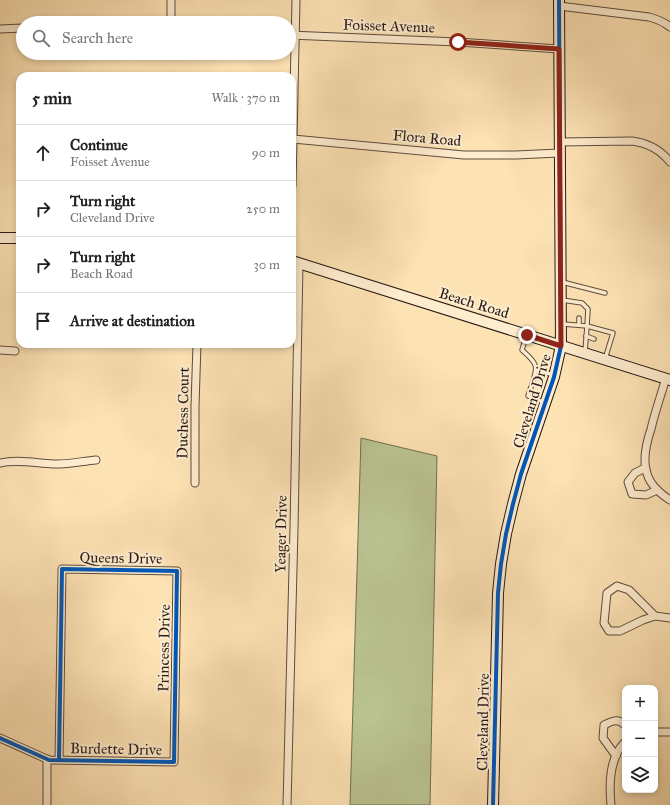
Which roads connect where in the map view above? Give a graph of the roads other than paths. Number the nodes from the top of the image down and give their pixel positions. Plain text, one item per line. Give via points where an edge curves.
1 (171, 0) edge
2 (296, 0) edge
3 (559, 3) edge
4 (171, 16) edge
5 (294, 16) edge
6 (670, 27) edge
7 (16, 28) edge
8 (0, 29) edge
9 (296, 35) edge
10 (559, 49) junction
11 (292, 60) edge
12 (292, 72) edge
13 (296, 139) edge
14 (559, 142) junction
15 (560, 153) junction
16 (670, 162) edge
17 (0, 238) edge
18 (16, 238) edge
19 (296, 262) edge
20 (561, 282) junction
21 (604, 293) dead end
22 (561, 299) junction
23 (579, 303) junction
24 (579, 308) dead end
25 (579, 318) dead end
26 (561, 323) junction
27 (579, 325) junction
28 (587, 326) junction
29 (527, 335) junction
30 (586, 336) junction
31 (594, 338) dead end
32 (604, 342) dead end
33 (610, 343) junction
34 (561, 346) junction
35 (197, 348) edge
36 (295, 348) edge
37 (0, 350) edge
38 (16, 351) dead end
39 (584, 353) junction
40 (605, 359) junction
41 (536, 370) junction
42 (554, 375) junction
43 (668, 379) edge
44 (545, 402) junction
45 (96, 460) dead end
46 (0, 463) edge
47 (645, 468) junction
48 (195, 482) dead end
49 (657, 490) junction
50 (670, 500) edge
51 (177, 571) joint
52 (655, 616) junction
53 (670, 618) edge
54 (622, 722) edge
55 (175, 725) joint
56 (658, 732) edge
57 (670, 732) edge
58 (0, 738) edge
59 (622, 744) edge
60 (616, 756) junction
61 (47, 760) junction
62 (59, 760) junction
63 (48, 805) edge
64 (287, 805) edge
65 (493, 805) edge
66 (610, 805) edge

1 - 4 street
2 - 5 street
3 - 6 street via 649,17
3 - 10 street, Cleveland Drive
7 - 8 street
9 - 10 street, Foisset Avenue
10 - 14 street, Cleveland Drive
11 - 12 street
13 - 15 street, Flora Road via 464,155
14 - 15 street, Cleveland Drive
14 - 16 street via 642,142 652,146
15 - 20 street, Cleveland Drive
17 - 18 street
19 - 29 street, Beach Road
20 - 21 lane
20 - 22 street, Cleveland Drive
22 - 23 lane
22 - 26 street, Cleveland Drive
23 - 24 lane
23 - 28 lane via 588,309
25 - 27 lane
26 - 27 lane
26 - 34 street, Cleveland Drive
27 - 28 lane
28 - 30 lane
28 - 33 lane via 612,333
29 - 34 street, Beach Road
29 - 41 lane via 522,350 529,356
30 - 31 lane
30 - 39 lane
32 - 33 lane
33 - 40 lane
34 - 39 street, Beach Road
34 - 42 street, Cleveland Drive
35 - 48 street, Duchess Court
36 - 64 street, Yeager Drive
37 - 38 street
39 - 40 street, Beach Road
40 - 43 street, Beach Road
41 - 42 lane
41 - 44 lane via 528,396
42 - 44 street, Cleveland Drive
43 - 47 street via 654,416 646,448
44 - 65 street, Cleveland Drive via 519,481 501,564 498,593
45 - 46 street via 54,464
47 - 49 street
47 - 49 street via 635,472 628,482 632,494 646,495
49 - 50 street
51 - 55 street, Princess Drive
51 - 62 street, Queens Drive via 62,569
52 - 52 street via 620,631 609,631 604,623 607,592 617,586 629,590
52 - 53 street
54 - 60 street via 614,720 604,725 603,738
55 - 62 street, Burdette Drive via 174,762
56 - 57 street
58 - 61 street, Burdette Drive
59 - 60 street
60 - 66 street via 611,776
61 - 62 street, Burdette Drive
61 - 63 street

